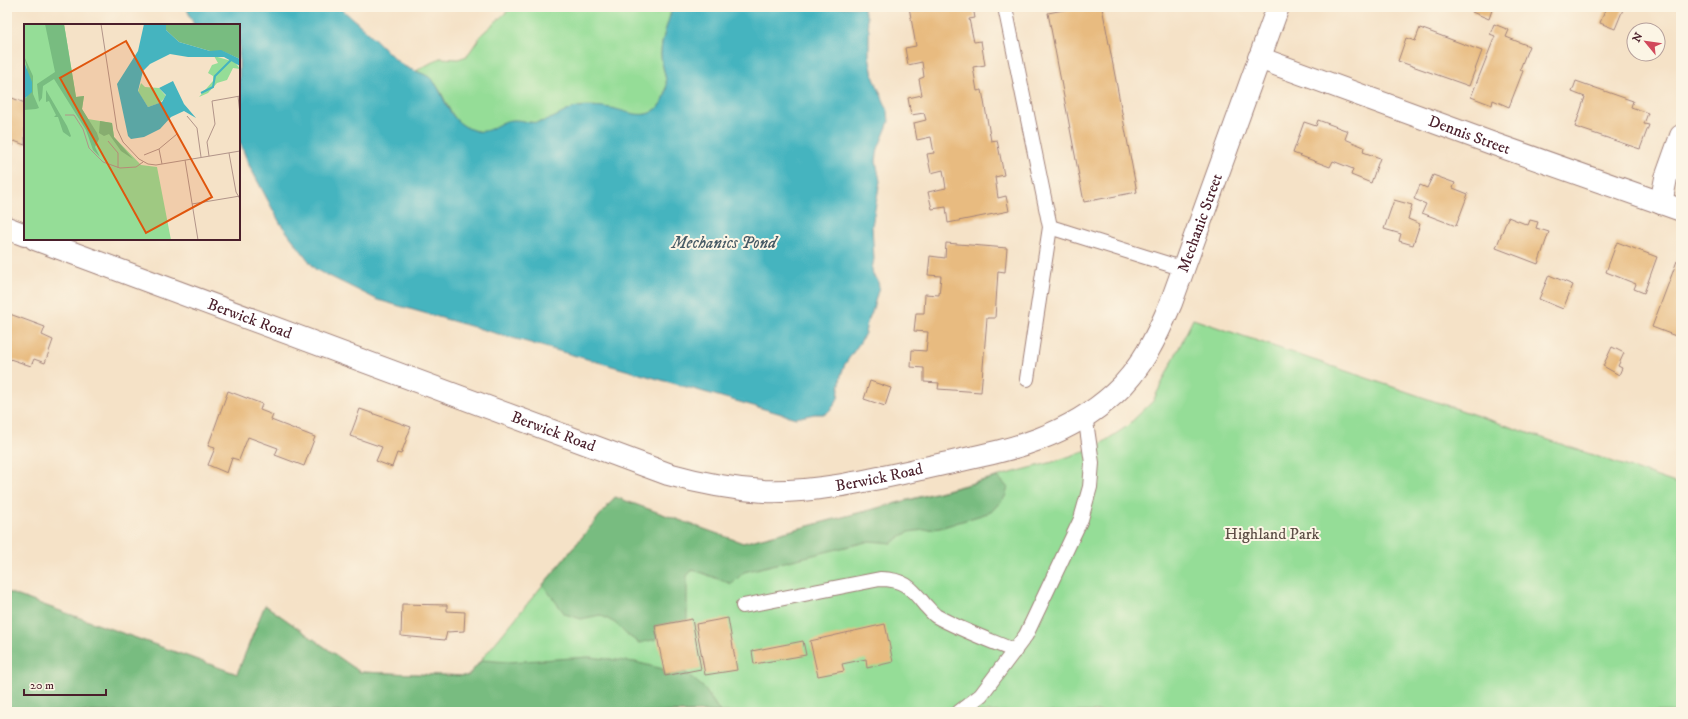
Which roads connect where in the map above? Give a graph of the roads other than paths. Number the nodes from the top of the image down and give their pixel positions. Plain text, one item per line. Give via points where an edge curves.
1 (1006, 7) edge
2 (1278, 7) edge
3 (1260, 58) junction
4 (1681, 136) edge
5 (1671, 206) edge
6 (1050, 227) junction
7 (7, 228) edge
8 (24, 235) edge
9 (38, 240) edge
10 (1184, 269) junction
11 (1027, 379) dead end
12 (1085, 415) junction
13 (743, 606) dead end
14 (1015, 651) junction
15 (959, 712) edge

1 - 6 lane
2 - 3 street, Mechanic Street
3 - 5 street, Dennis Street
3 - 10 street, Mechanic Street
4 - 5 street via 1666,178
6 - 10 lane
6 - 11 lane
7 - 8 street
9 - 12 street, Berwick Road via 652,468 713,485 764,491 827,487 863,481 1016,447 1040,439
10 - 12 street, Mechanic Street via 1164,318 1139,364 1114,394
12 - 14 lane via 1092,463 1088,498 1081,519 1026,635
13 - 14 lane via 891,579 903,583 914,591 934,615
14 - 15 lane via 981,695

